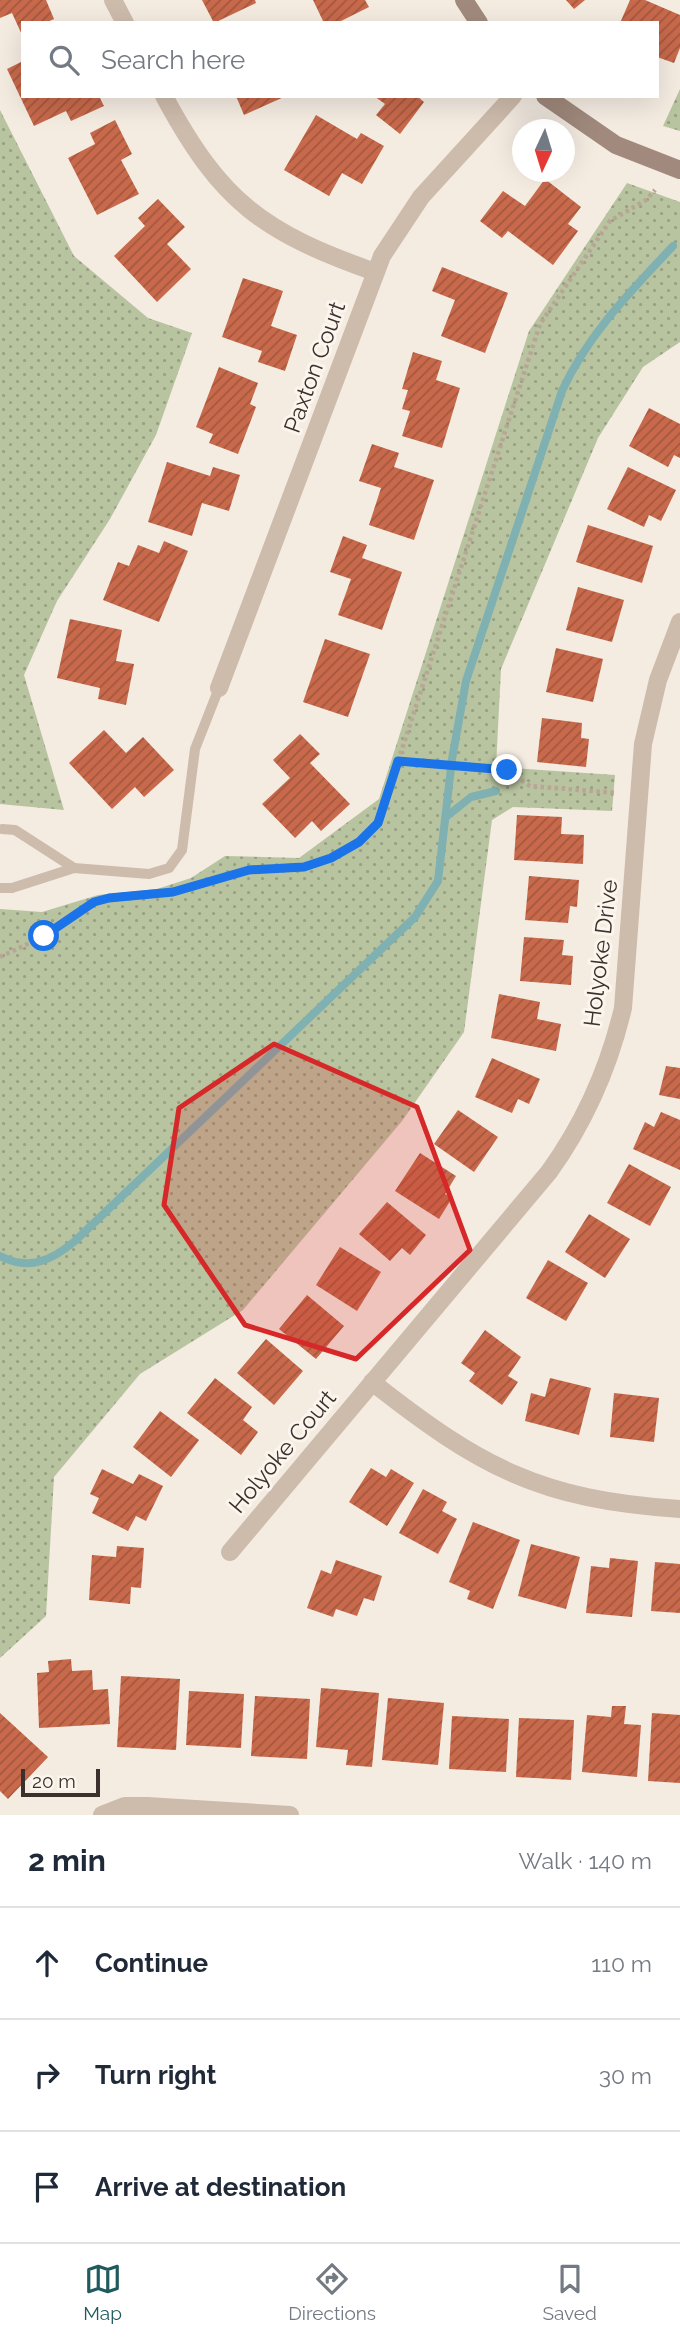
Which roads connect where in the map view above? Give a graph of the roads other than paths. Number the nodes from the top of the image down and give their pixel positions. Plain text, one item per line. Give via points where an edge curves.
1 (113, 0) edge
2 (464, 0) edge
3 (124, 21) edge
4 (479, 21) edge
5 (165, 98) edge
6 (511, 98) edge
7 (548, 98) edge
8 (680, 170) edge
9 (375, 272) junction
10 (680, 622) edge
11 (219, 688) joint
12 (2, 829) edge
13 (74, 868) junction
14 (0, 888) edge
15 (372, 1382) junction
16 (680, 1509) edge
17 (230, 1552) dead end
18 (102, 1815) edge
19 (290, 1815) edge

1 - 3 street
2 - 4 street
5 - 9 street via 198,156 250,212 307,246
6 - 9 street, Paxton Court via 421,197 389,242
7 - 8 street via 616,145
9 - 11 street, Paxton Court
10 - 15 street, Holyoke Drive via 646,725 626,984 606,1067 577,1129 549,1172
11 - 13 lane via 197,741 177,860 169,868 149,874
12 - 13 lane via 15,830
13 - 14 lane
15 - 16 street via 467,1452 534,1484 613,1504
15 - 17 street, Holyoke Court
18 - 19 street via 125,1806 147,1805

